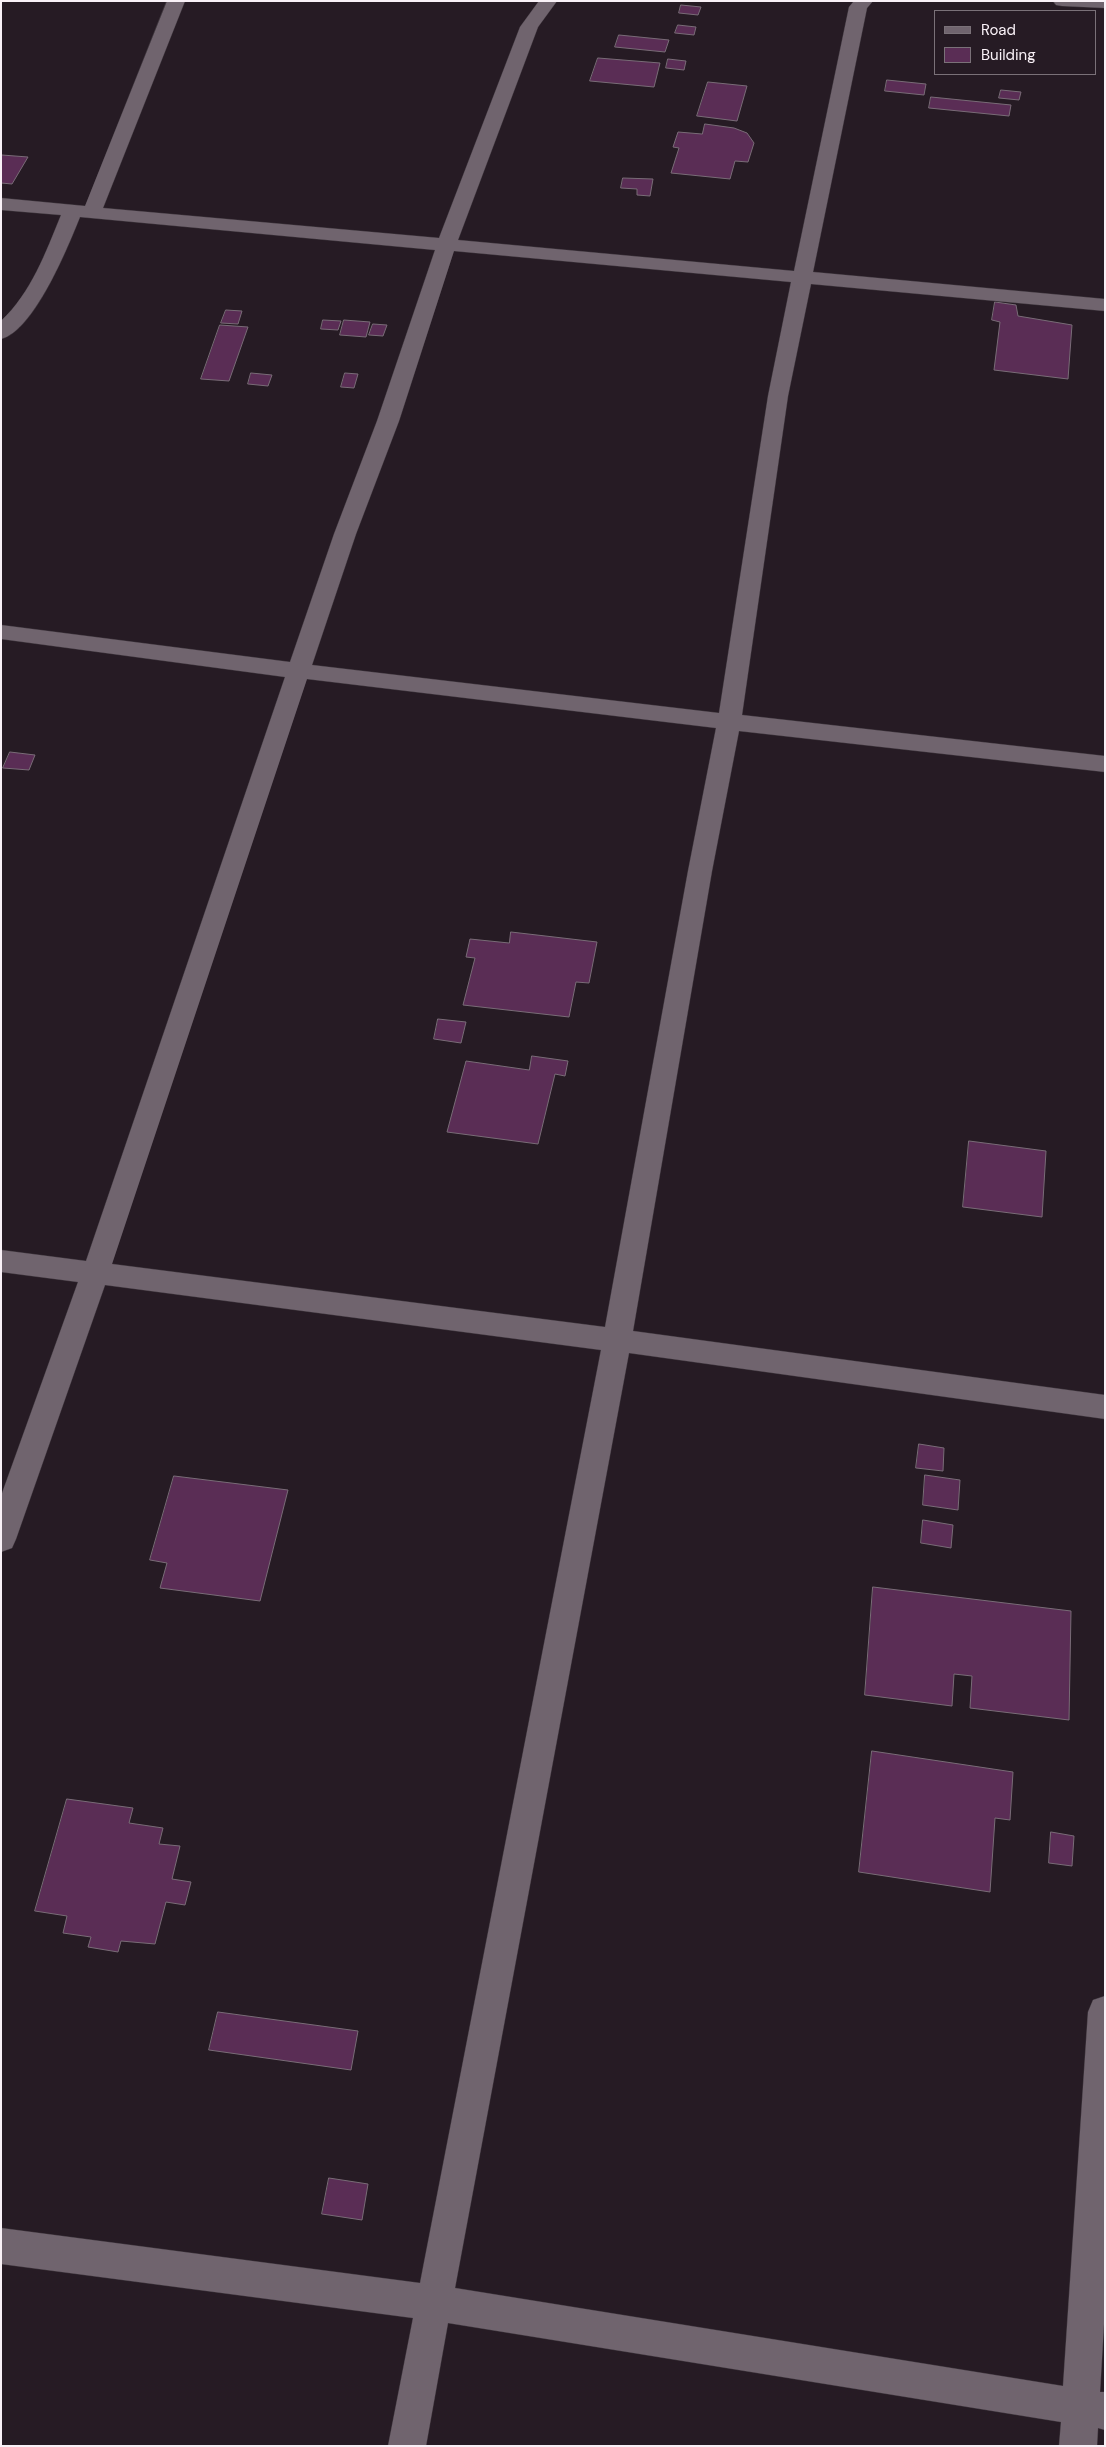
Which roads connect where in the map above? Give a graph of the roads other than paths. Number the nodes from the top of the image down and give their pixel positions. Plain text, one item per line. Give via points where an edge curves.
1 (176, 1) edge
2 (548, 1) edge
3 (864, 1) edge
4 (1062, 1) edge
5 (1105, 3) edge
6 (1, 204) edge
7 (72, 210) junction
8 (92, 212) junction
9 (447, 244) junction
10 (803, 278) junction
11 (1105, 305) edge
12 (1, 333) edge
13 (1, 632) edge
14 (298, 670) junction
15 (729, 721) junction
16 (1105, 764) edge
17 (1, 1261) edge
18 (95, 1274) junction
19 (617, 1340) junction
20 (1105, 1407) edge
21 (1, 1539) edge
22 (1105, 2012) edge
23 (1, 2246) edge
24 (435, 2303) junction
25 (1092, 2408) edge
26 (408, 2446) edge
27 (1078, 2446) edge

1 - 8 street
2 - 9 street via 529,27
3 - 10 street via 858,7
4 - 5 street
6 - 7 street
7 - 8 street
7 - 12 street via 54,258 25,307
8 - 9 street
9 - 10 street
9 - 14 street via 388,421
10 - 11 street
10 - 15 street via 778,396
13 - 14 street
14 - 15 street
14 - 18 street
15 - 16 street
15 - 19 street
17 - 18 street
18 - 19 street
18 - 21 street
19 - 20 street
19 - 24 street
22 - 25 street
23 - 24 street
24 - 25 street
24 - 26 street
25 - 27 street

